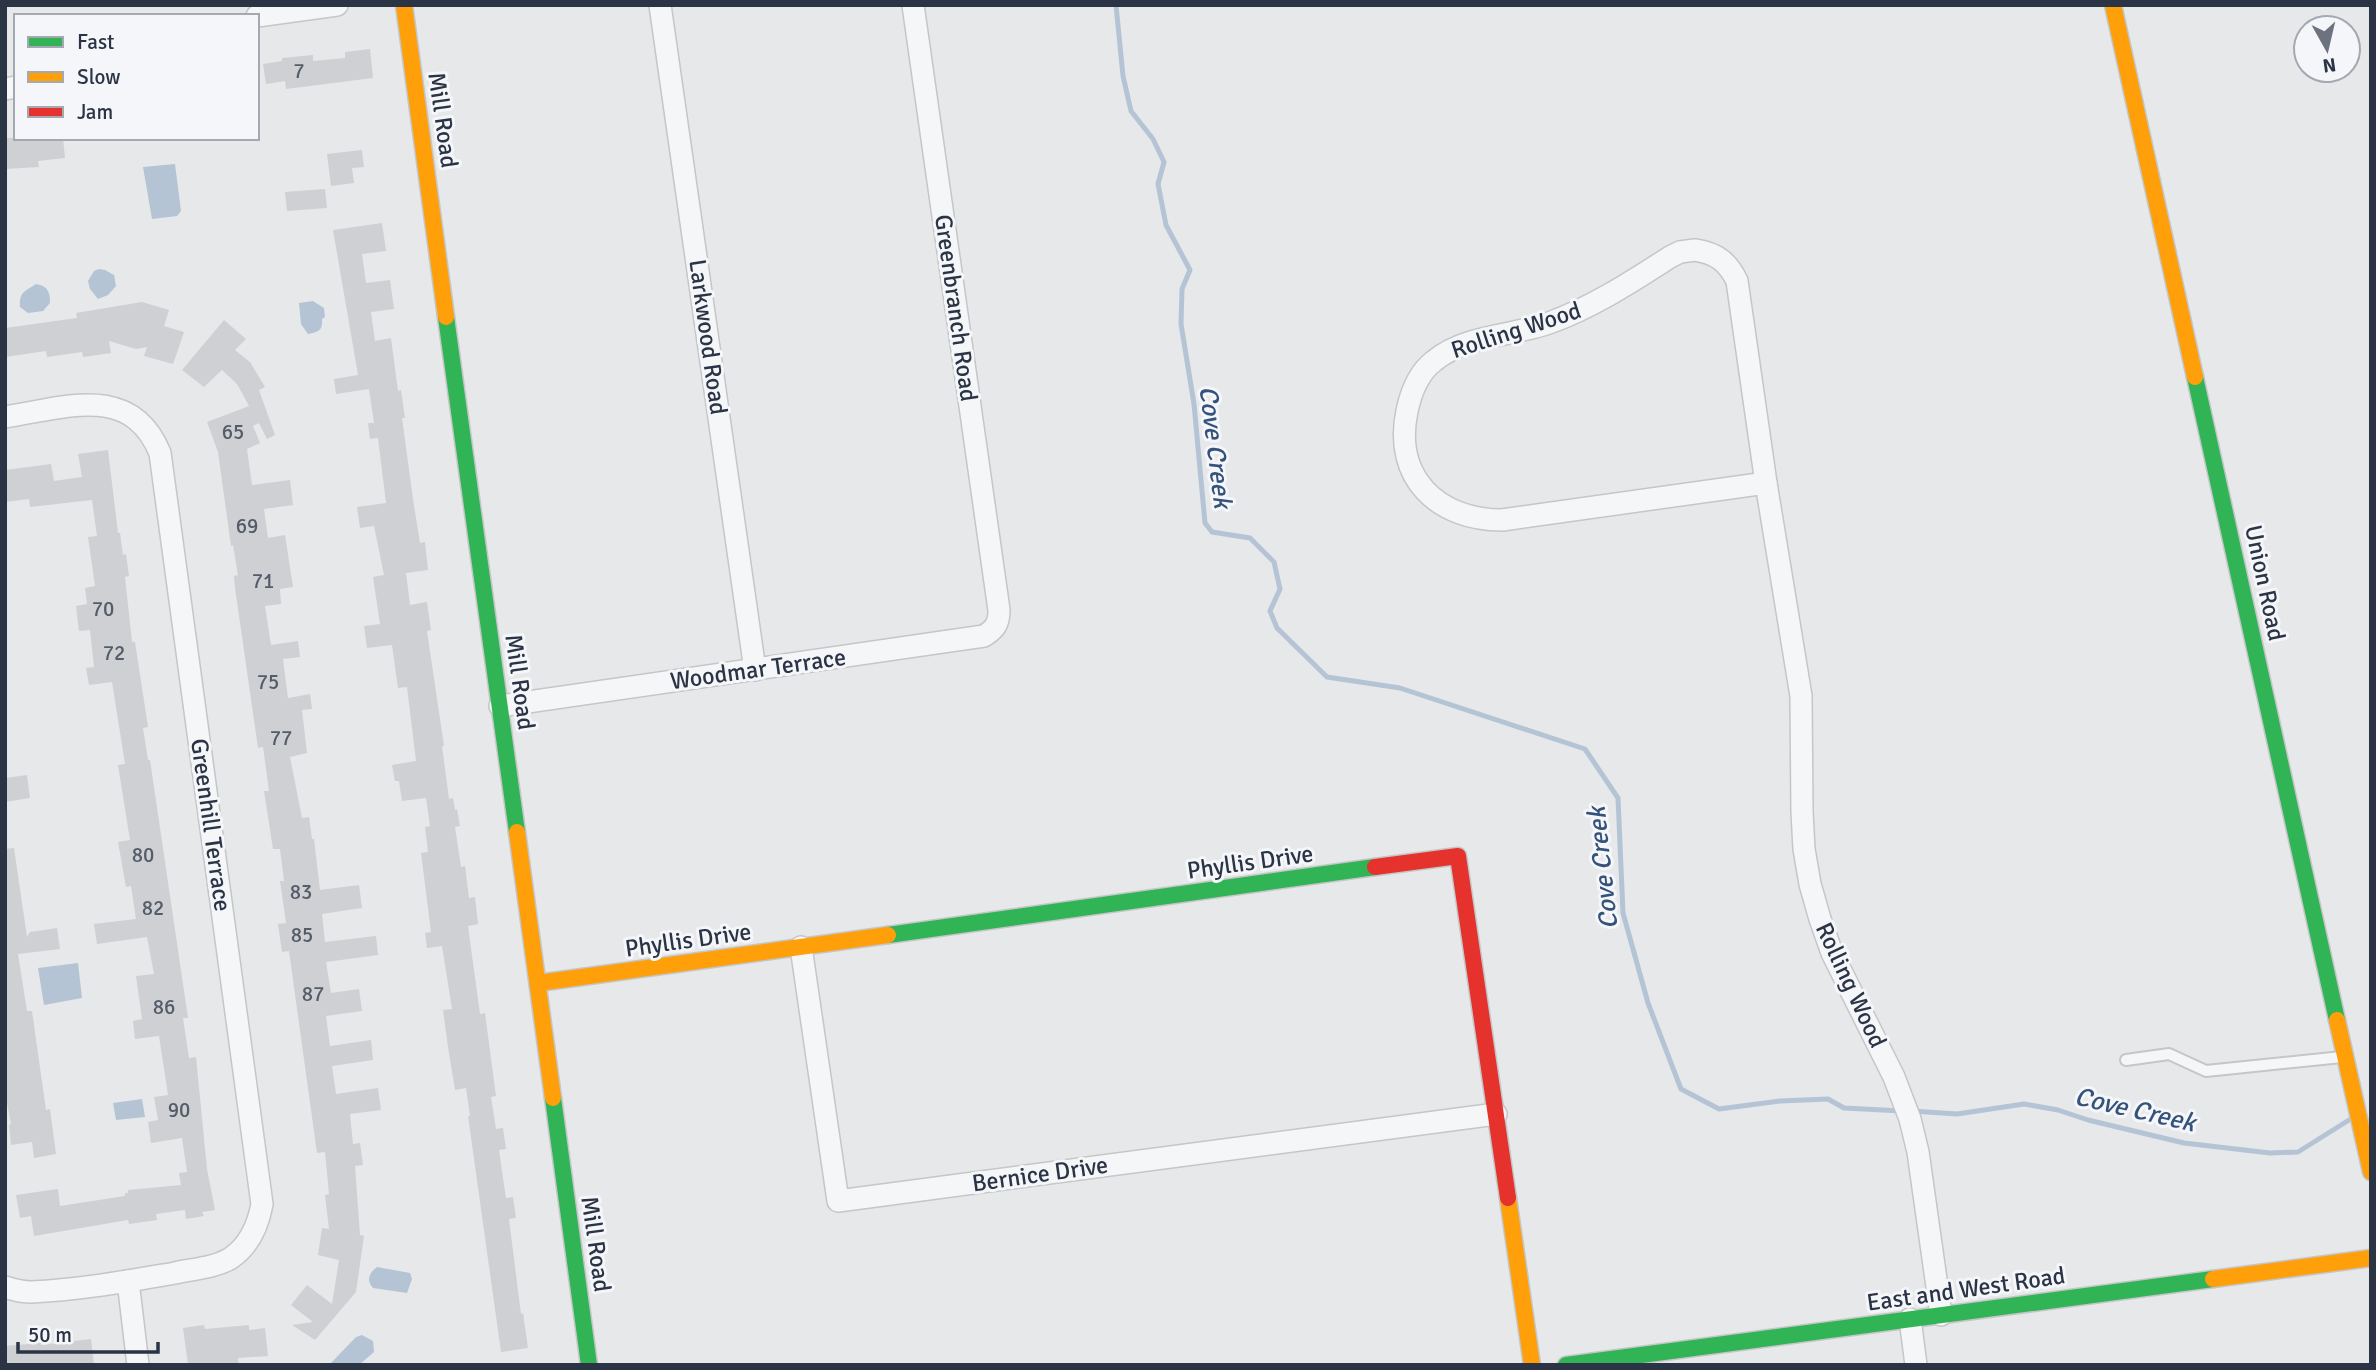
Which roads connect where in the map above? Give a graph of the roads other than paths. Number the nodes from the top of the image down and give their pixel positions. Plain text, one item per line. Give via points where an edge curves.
1 (337, 5) edge
2 (404, 5) edge
3 (660, 5) edge
4 (913, 5) edge
5 (2113, 5) edge
6 (259, 16) edge
7 (5, 417) edge
8 (1766, 483) junction
9 (999, 610) joint
10 (755, 670) junction
11 (500, 706) junction
12 (801, 947) junction
13 (538, 983) junction
14 (2345, 1057) junction
15 (2126, 1060) dead end
16 (1496, 1114) junction
17 (2371, 1172) edge
18 (2371, 1258) edge
19 (128, 1281) junction
20 (5, 1287) edge
21 (1941, 1315) junction
22 (1910, 1320) junction
23 (1580, 1364) edge
24 (138, 1365) edge
25 (589, 1365) edge
26 (1532, 1365) edge
27 (1916, 1365) edge

1 - 6 street
2 - 11 street, Mill Road
3 - 10 street, Larkwood Road
4 - 9 street, Greenbranch Road
5 - 14 street, Union Road
7 - 19 street, Greenhill Terrace via 90,404 115,406 144,425 160,453 262,1204 252,1235 230,1258 213,1266
8 - 8 street, Rolling Wood via 1737,281 1731,268 1709,252 1680,252 1579,312 1447,351 1419,378 1404,424 1409,463 1430,496 1447,509 1481,520
8 - 21 street, Rolling Wood via 1801,696 1802,812 1810,884 1832,953 1910,1119
9 - 10 street, Woodmar Terrace via 999,622 984,636
10 - 11 street, Woodmar Terrace
11 - 13 street, Mill Road
12 - 13 street, Phyllis Drive
12 - 16 street, Bernice Drive via 838,1201
12 - 16 street, Phyllis Drive via 1458,856
13 - 25 street, Mill Road
14 - 15 lane via 2206,1071 2169,1054
14 - 17 street, Union Road
16 - 26 street, Phyllis Drive
18 - 21 street, East and West Road
19 - 20 street, Greenhill Terrace via 32,1292
19 - 24 street
21 - 22 street, East and West Road
22 - 23 street, East and West Road
22 - 27 street

